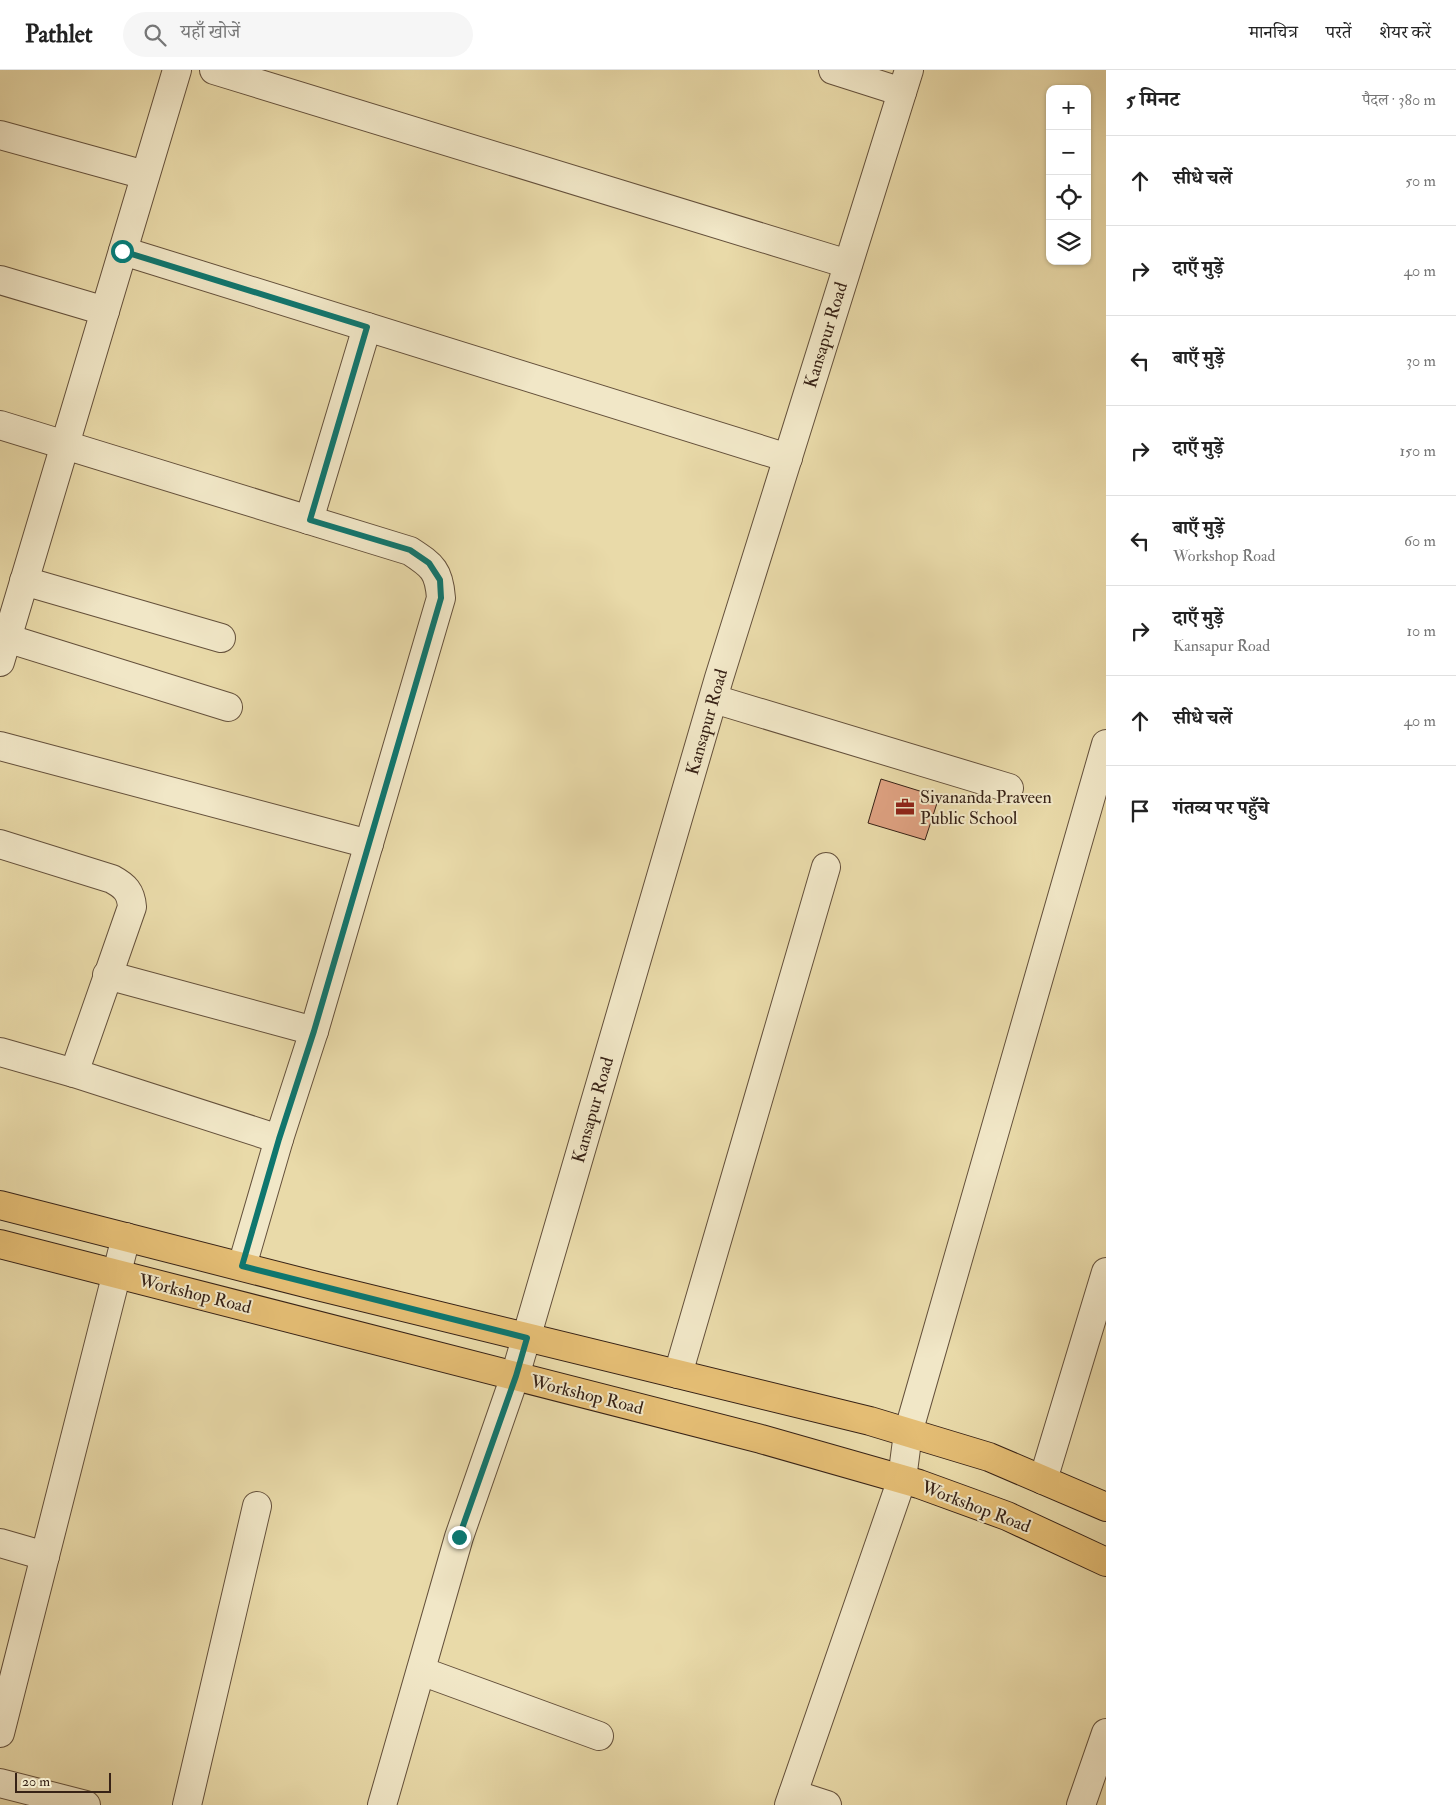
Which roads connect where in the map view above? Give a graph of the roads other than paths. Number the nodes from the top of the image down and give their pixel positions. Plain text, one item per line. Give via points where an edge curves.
1 (177, 70) edge
2 (214, 70) edge
3 (833, 70) edge
4 (906, 81) edge
5 (0, 135) edge
6 (145, 175) junction
7 (122, 251) junction
8 (848, 264) junction
9 (0, 280) edge
10 (105, 311) junction
11 (367, 327) junction
12 (0, 425) edge
13 (64, 445) junction
14 (788, 458) junction
15 (310, 520) junction
16 (24, 581) junction
17 (221, 638) dead end
18 (2, 646) edge
19 (714, 699) junction
20 (228, 707) dead end
21 (1106, 744) edge
22 (0, 746) edge
23 (1009, 788) dead end
24 (0, 844) edge
25 (369, 844) junction
26 (826, 867) dead end
27 (107, 975) junction
28 (314, 1031) junction
29 (0, 1052) edge
30 (74, 1073) junction
31 (279, 1139) junction
32 (0, 1205) edge
33 (126, 1237) junction
34 (0, 1244) edge
35 (242, 1266) junction
36 (1106, 1272) edge
37 (116, 1274) junction
38 (527, 1338) junction
39 (678, 1374) junction
40 (516, 1376) junction
41 (908, 1433) junction
42 (902, 1480) junction
43 (1043, 1480) junction
44 (257, 1506) dead end
45 (1106, 1507) edge
46 (0, 1544) edge
47 (45, 1556) junction
48 (1106, 1562) edge
49 (421, 1671) junction
50 (0, 1733) edge
51 (1106, 1733) edge
52 (599, 1736) dead end
53 (0, 1783) edge
54 (791, 1799) edge
55 (86, 1805) edge
56 (187, 1805) edge
57 (382, 1805) edge
58 (827, 1805) edge
59 (1081, 1805) edge

1 - 6 street
2 - 8 street
3 - 4 street
4 - 8 street, Kansapur Road
5 - 6 street
6 - 7 street
7 - 10 street
7 - 11 street
8 - 14 street, Kansapur Road
9 - 10 street
10 - 13 street
11 - 14 street
11 - 15 street
12 - 13 street
13 - 15 street
13 - 16 street
14 - 19 street, Kansapur Road
15 - 25 street via 410,550 429,563 440,580 441,598
16 - 17 street
16 - 18 street
18 - 20 street
19 - 23 street
19 - 38 street, Kansapur Road
21 - 41 street
22 - 25 street
24 - 27 street via 112,879 124,886 131,896 132,907
25 - 28 street
26 - 39 street
27 - 28 street
27 - 30 street
28 - 31 street
29 - 30 street
30 - 31 street
31 - 35 street
32 - 33 main road
33 - 35 main road
33 - 37 street
34 - 37 main road, Workshop Road
35 - 38 main road
36 - 43 street
37 - 40 main road, Workshop Road
37 - 47 street
38 - 39 main road
38 - 40 street, Kansapur Road
39 - 41 main road
40 - 42 main road, Workshop Road via 761,1439
40 - 49 street, Kansapur Road via 459,1537
41 - 42 street
41 - 43 main road via 989,1457
42 - 48 main road, Workshop Road via 1007,1516
42 - 54 street
43 - 45 main road
44 - 56 street
46 - 47 street
47 - 50 street
49 - 52 street
49 - 57 street, Kansapur Road
51 - 59 street
53 - 55 street
54 - 58 street

